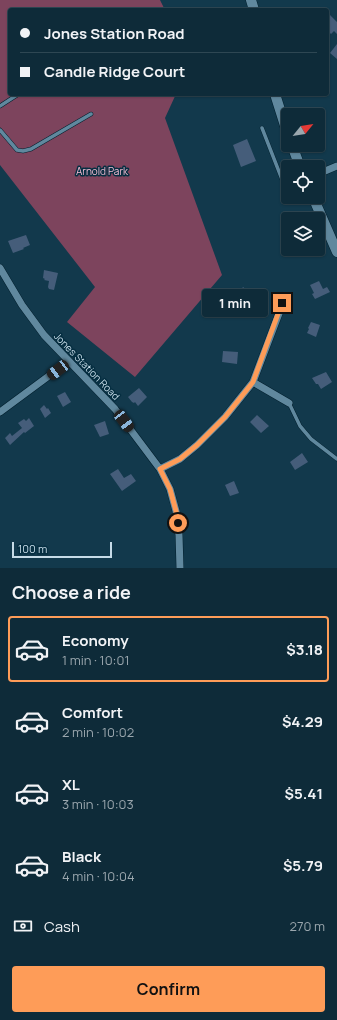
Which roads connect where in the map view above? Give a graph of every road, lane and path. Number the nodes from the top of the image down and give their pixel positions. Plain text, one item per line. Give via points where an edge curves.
1 (15, 96) edge
2 (276, 96) edge
3 (0, 106) edge
4 (281, 113) edge
5 (91, 114) dead end
6 (262, 128) dead end
7 (0, 130) edge
8 (337, 166) edge
9 (325, 171) edge
10 (281, 177) edge
11 (316, 204) edge
12 (337, 252) edge
13 (0, 268) edge
14 (282, 303) dead end
15 (69, 361) junction
16 (253, 382) junction
17 (289, 404) joint
18 (0, 412) edge
19 (337, 459) edge
20 (160, 469) junction
21 (180, 568) edge

1 - 3 lane
2 - 4 main road
5 - 7 lane via 31,149 23,151 16,150
6 - 10 lane
8 - 9 street
11 - 12 main road
13 - 15 street, Jones Station Road via 44,335
14 - 16 street
15 - 18 street
15 - 20 street, Jones Station Road via 115,409
16 - 17 street
16 - 20 street via 225,417 197,445 180,459
17 - 19 lane via 300,426 311,439
20 - 21 street, Jones Station Road via 170,489 176,511

